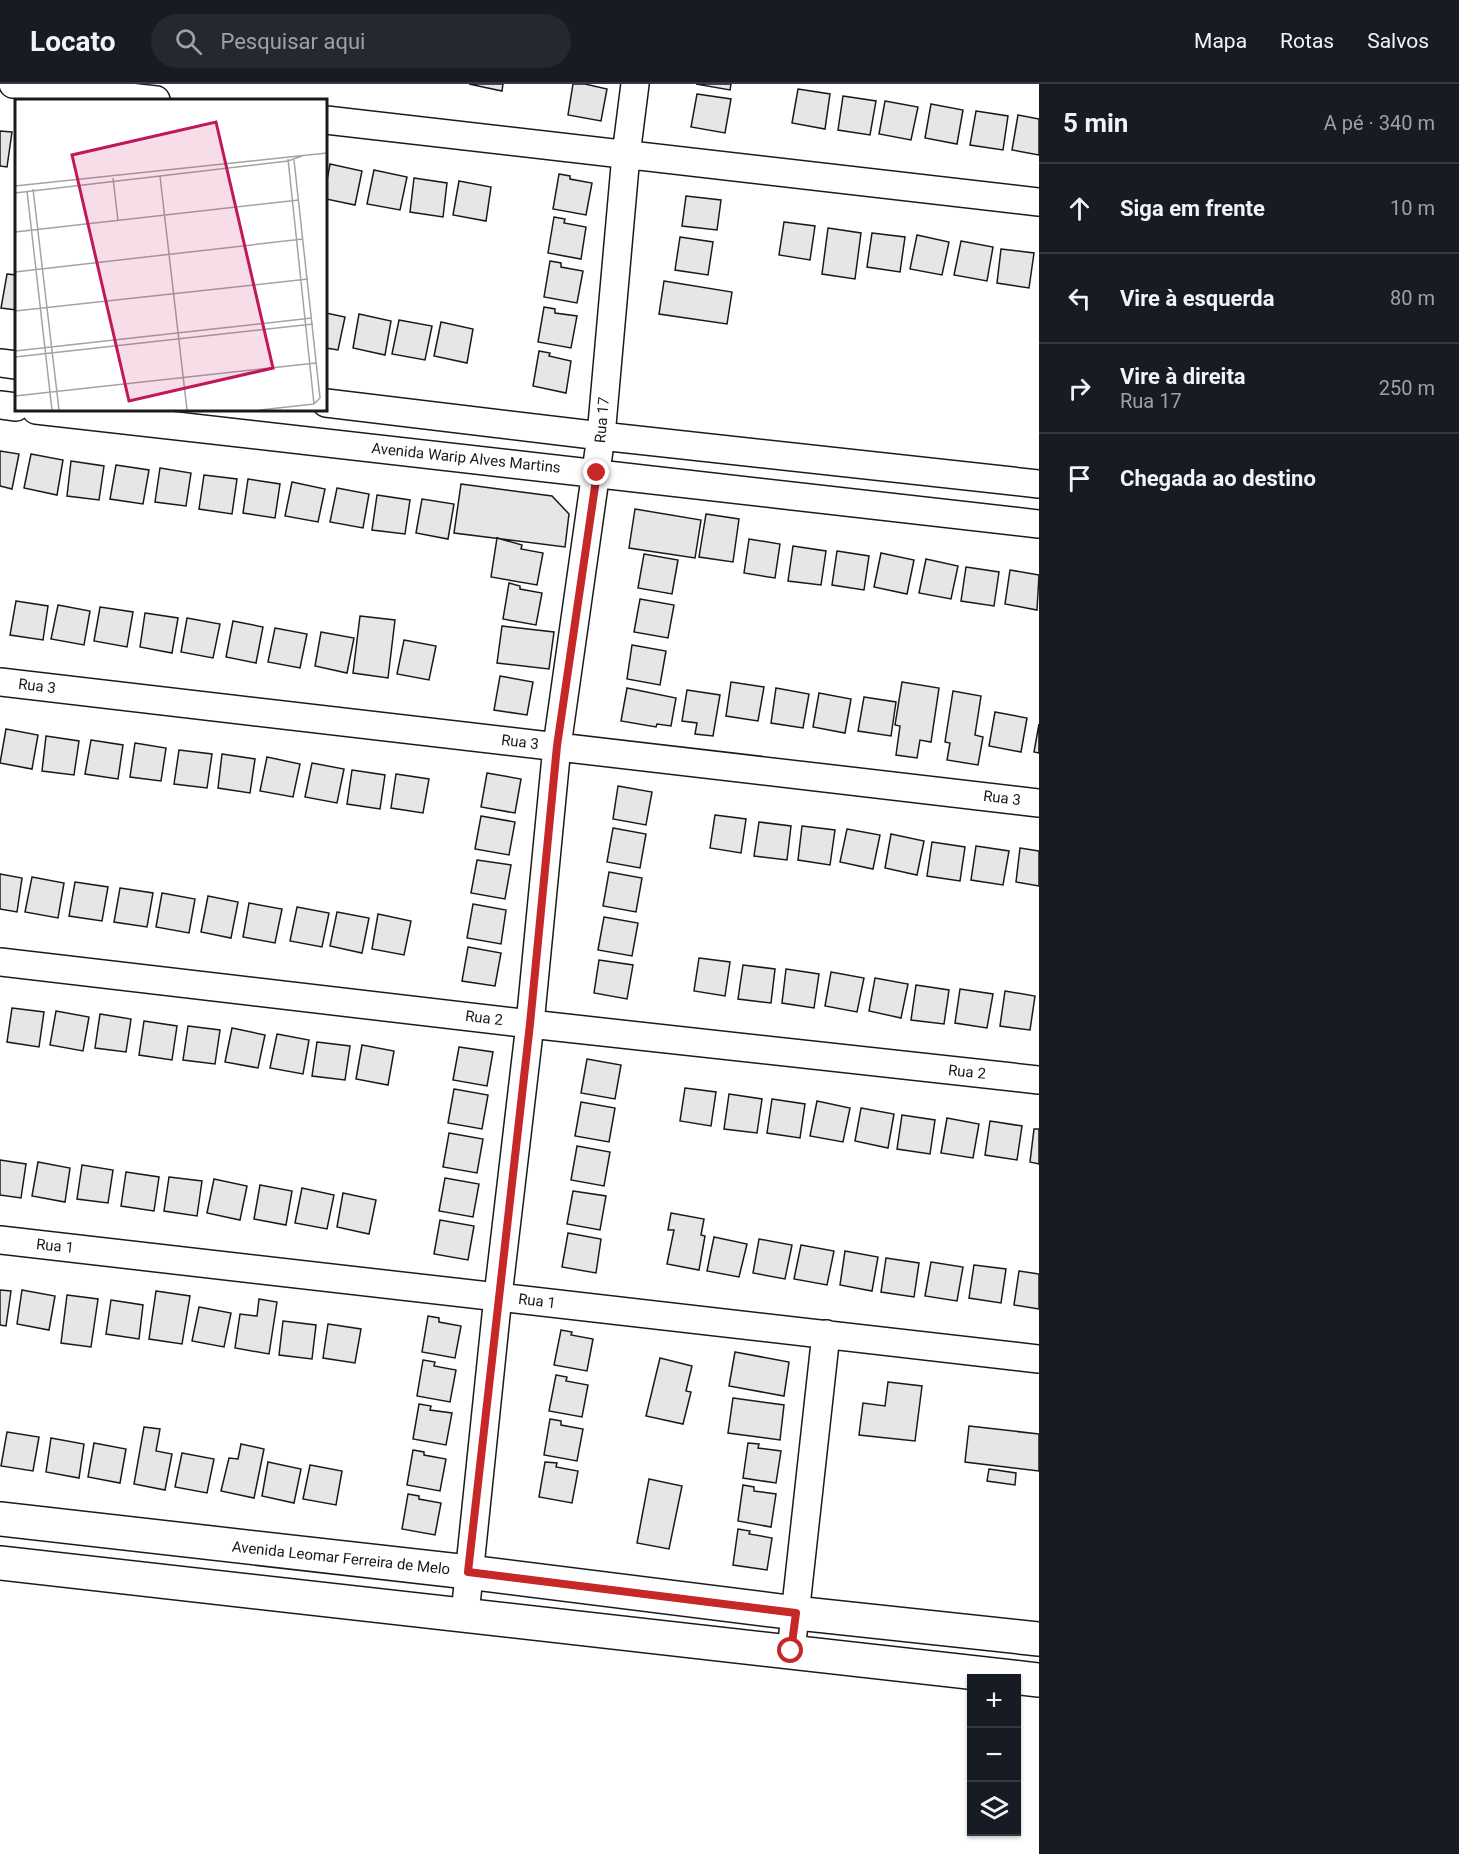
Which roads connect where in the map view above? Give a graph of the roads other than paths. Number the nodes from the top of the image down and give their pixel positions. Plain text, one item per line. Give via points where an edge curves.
1 (13, 84) edge
2 (635, 84) edge
3 (147, 99) edge
4 (327, 120) edge
5 (626, 155) junction
6 (1039, 202) edge
7 (0, 363) edge
8 (15, 365) edge
9 (327, 403) edge
10 (0, 405) edge
11 (15, 407) edge
12 (45, 411) edge
13 (601, 436) junction
14 (597, 473) junction
15 (1039, 484) edge
16 (1039, 524) edge
17 (0, 682) edge
18 (557, 746) junction
19 (1039, 802) edge
20 (0, 962) edge
21 (530, 1024) junction
22 (1039, 1080) edge
23 (0, 1240) edge
24 (498, 1296) junction
25 (826, 1334) junction
26 (1039, 1359) edge
27 (0, 1519) edge
28 (0, 1563) edge
29 (468, 1572) junction
30 (796, 1613) junction
31 (465, 1614) junction
32 (1039, 1639) edge
33 (791, 1651) junction
34 (1039, 1680) edge

1 - 3 street
2 - 5 street, Rua 17
4 - 5 street
5 - 6 street
5 - 13 street, Rua 17
7 - 8 street
9 - 13 street
10 - 11 street
12 - 14 street, Avenida Warip Alves Martins
13 - 14 street, Rua 17
13 - 15 street
14 - 16 street, Avenida Warip Alves Martins
14 - 18 street, Rua 17
17 - 18 street, Rua 3
18 - 19 street, Rua 3
18 - 21 street, Rua 17
20 - 21 street, Rua 2
21 - 22 street, Rua 2
21 - 24 street, Rua 17
23 - 24 street, Rua 1
24 - 25 street, Rua 1
24 - 29 street, Rua 17
25 - 26 street, Rua 1
25 - 30 street
27 - 29 street, Avenida Leomar Ferreira de Melo
28 - 31 street
29 - 30 street, Avenida Leomar Ferreira de Melo
29 - 31 street, Rua 17
30 - 32 street, Avenida Leomar Ferreira de Melo
30 - 33 street
31 - 33 street
33 - 34 street

